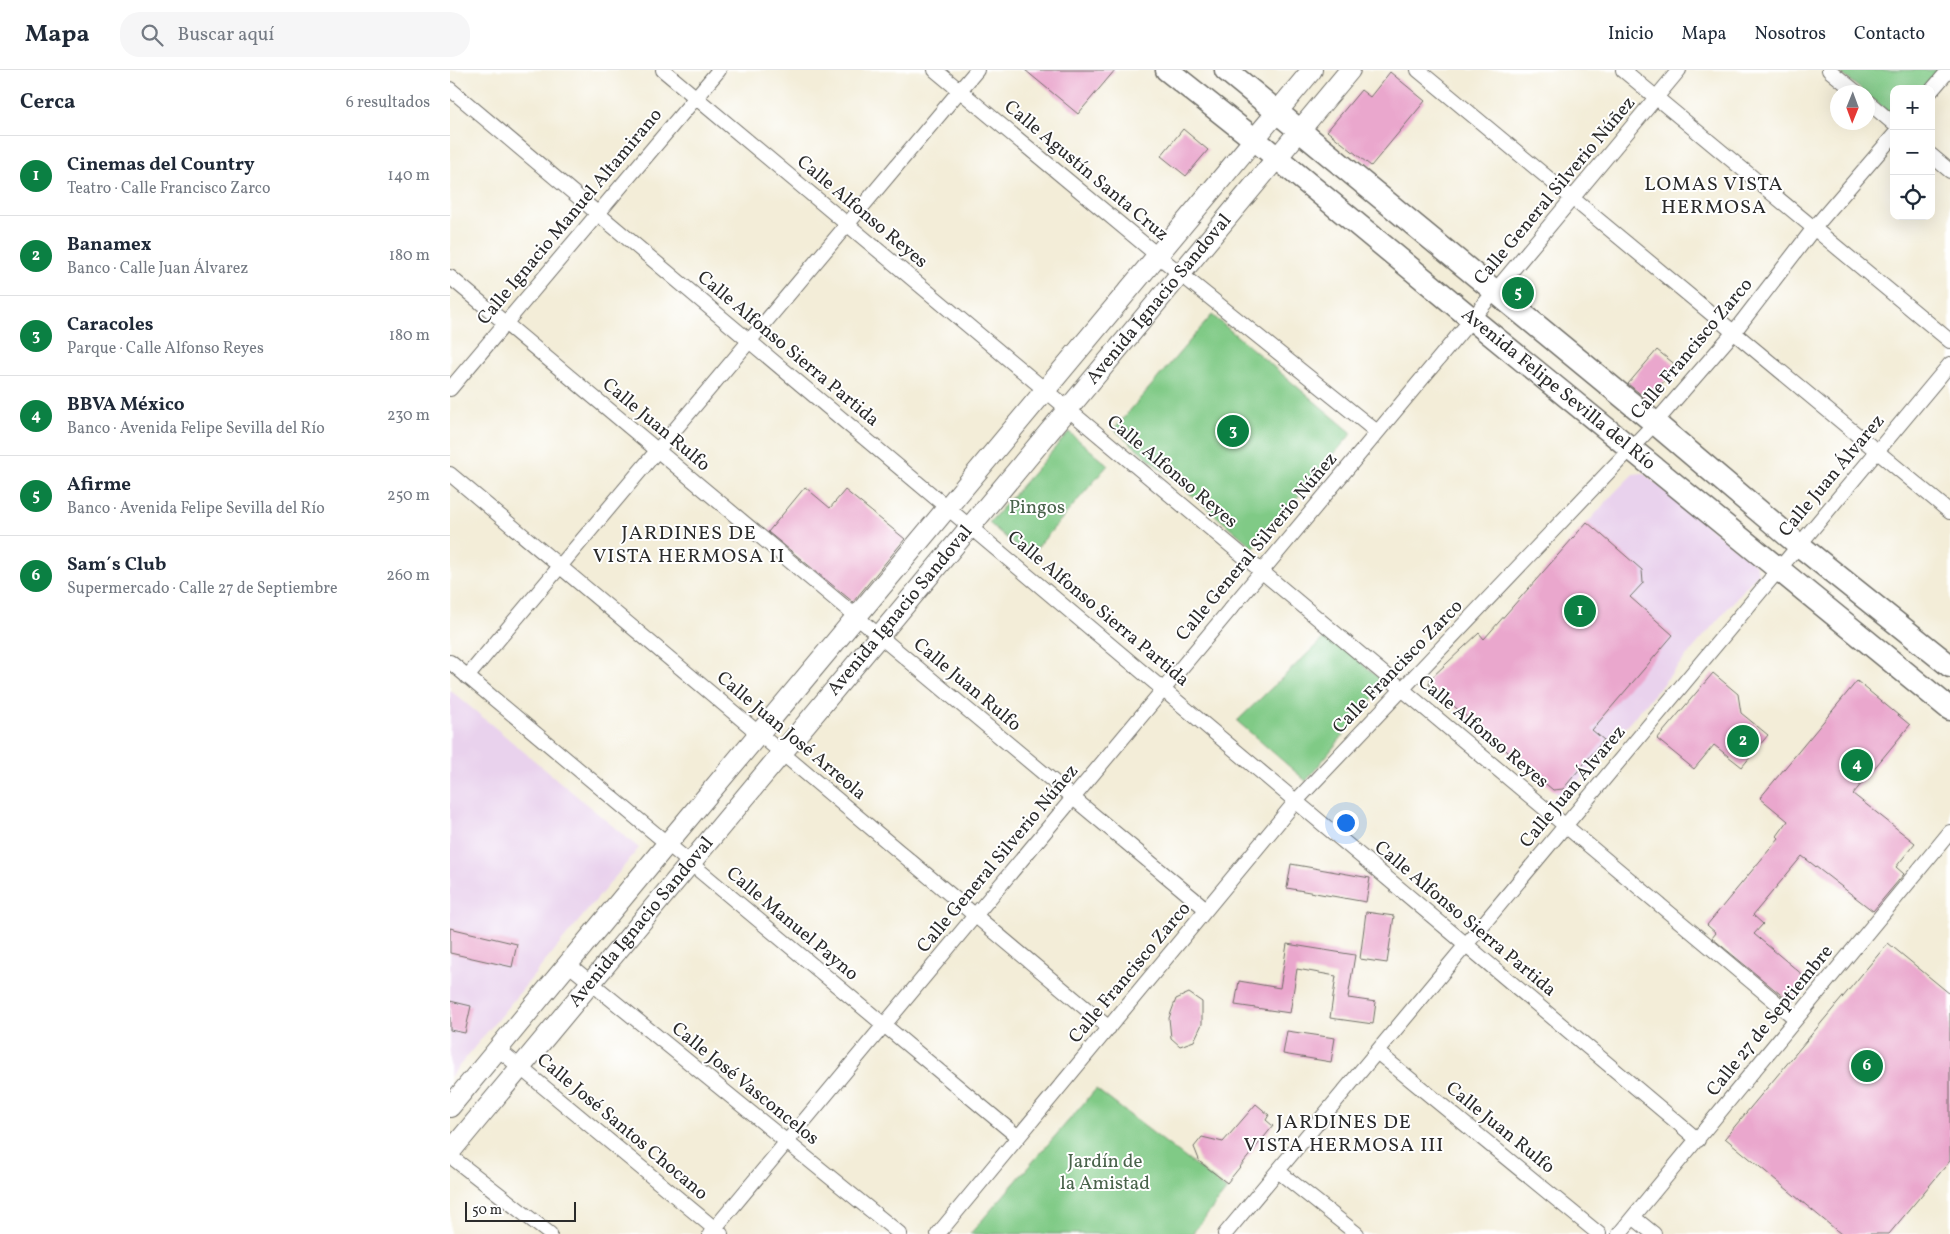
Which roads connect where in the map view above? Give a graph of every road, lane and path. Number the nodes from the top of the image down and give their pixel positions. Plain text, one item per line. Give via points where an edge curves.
1 (663, 70) edge
2 (719, 70) edge
3 (935, 70) edge
4 (977, 70) edge
5 (1167, 70) edge
6 (1226, 70) edge
7 (1312, 70) edge
8 (1350, 70) edge
9 (1418, 70) edge
10 (1622, 70) edge
11 (1679, 70) edge
12 (1829, 70) edge
13 (1949, 70) edge
14 (1847, 85) edge
15 (1935, 86) edge
16 (450, 88) edge
17 (960, 90) junction
18 (696, 98) junction
19 (1656, 98) junction
20 (1875, 108) edge
21 (1278, 111) junction
22 (1890, 121) edge
23 (1300, 130) junction
24 (1254, 139) junction
25 (1890, 140) edge
26 (1276, 158) junction
27 (1935, 159) edge
28 (1950, 171) edge
29 (1573, 199) junction
30 (598, 213) junction
31 (847, 224) junction
32 (1814, 228) junction
33 (1157, 255) junction
34 (1180, 274) junction
35 (450, 277) edge
36 (1495, 293) junction
37 (1472, 319) junction
38 (505, 323) junction
39 (1734, 332) junction
40 (749, 341) junction
41 (1950, 341) edge
42 (1950, 364) edge
43 (450, 389) edge
44 (1045, 390) junction
45 (1068, 409) junction
46 (1655, 423) junction
47 (1377, 432) junction
48 (1630, 448) junction
49 (657, 450) junction
50 (1877, 452) junction
51 (450, 474) edge
52 (947, 507) junction
53 (1950, 512) edge
54 (970, 527) junction
55 (1799, 545) junction
56 (560, 566) junction
57 (1778, 570) junction
58 (1261, 571) junction
59 (856, 617) junction
60 (879, 636) junction
61 (450, 662) edge
62 (1950, 666) edge
63 (467, 677) junction
64 (1163, 689) junction
65 (1403, 690) junction
66 (1950, 709) edge
67 (759, 733) junction
68 (782, 753) junction
69 (1073, 798) junction
70 (1296, 801) junction
71 (1565, 826) junction
72 (1950, 832) edge
73 (667, 844) junction
74 (690, 863) junction
75 (1206, 909) junction
76 (975, 915) junction
77 (1466, 945) junction
78 (568, 964) junction
79 (590, 984) junction
80 (1796, 1019) junction
81 (884, 1025) junction
82 (1109, 1028) junction
83 (498, 1049) junction
84 (1377, 1052) junction
85 (521, 1067) junction
86 (450, 1106) edge
87 (1018, 1137) junction
88 (1698, 1140) junction
89 (787, 1141) junction
90 (450, 1154) edge
91 (1278, 1171) junction
92 (1633, 1218) junction
93 (715, 1232) edge
94 (550, 1234) edge
95 (900, 1234) edge
96 (938, 1234) edge
97 (1225, 1234) edge
98 (1358, 1234) edge
99 (1598, 1234) edge
100 (1619, 1234) edge
101 (1654, 1234) edge

1 - 18 street, Calle Alfonso Reyes
2 - 18 street, Calle Ignacio Manuel Altamirano
3 - 17 street, Calle Agustín Santa Cruz
4 - 17 street
5 - 24 main road, Avenida Felipe Sevilla del Río
6 - 21 main road, Avenida Felipe Sevilla del Río
7 - 21 main road, Avenida Ignacio Sandoval
8 - 23 main road, Avenida Ignacio Sandoval
9 - 29 street
10 - 19 street
11 - 19 street, Calle General Silverio Núñez
12 - 14 street
13 - 15 street
16 - 30 street, Calle Alfonso Sierra Partida
17 - 31 street
17 - 33 street, Calle Agustín Santa Cruz
18 - 30 street, Calle Ignacio Manuel Altamirano
18 - 31 street, Calle Alfonso Reyes
19 - 29 street, Calle General Silverio Núñez
19 - 32 street
20 - 22 street
21 - 23 main road, Avenida Felipe Sevilla del Río
21 - 24 main road, Avenida Ignacio Sandoval
23 - 26 main road, Avenida Ignacio Sandoval
23 - 36 main road, Avenida Felipe Sevilla del Río
24 - 26 main road, Avenida Felipe Sevilla del Río
24 - 33 main road, Avenida Ignacio Sandoval
25 - 32 street, Calle Francisco Zarco
26 - 34 main road, Avenida Ignacio Sandoval
26 - 37 main road, Avenida Felipe Sevilla del Río
27 - 28 street
29 - 36 street, Calle General Silverio Núñez
29 - 39 street
30 - 38 street, Calle Ignacio Manuel Altamirano
30 - 40 street, Calle Alfonso Sierra Partida
31 - 40 street
31 - 44 street, Calle Alfonso Reyes
32 - 39 street, Calle Francisco Zarco
32 - 41 street
33 - 34 street, Calle Agustín Santa Cruz
33 - 44 main road, Avenida Ignacio Sandoval
34 - 45 main road, Avenida Ignacio Sandoval
34 - 47 street, Calle Agustín Santa Cruz
35 - 38 street, Calle Juan Rulfo
36 - 37 street, Calle General Silverio Núñez
36 - 46 main road, Avenida Felipe Sevilla del Río
37 - 47 street, Calle General Silverio Núñez
37 - 48 main road, Avenida Felipe Sevilla del Río
38 - 43 street, Calle Ignacio Manuel Altamirano
38 - 49 street, Calle Juan Rulfo
39 - 46 street, Calle Francisco Zarco
39 - 50 street
40 - 49 street
40 - 52 street, Calle Alfonso Sierra Partida
42 - 50 street, Calle Juan Álvarez
44 - 45 street, Calle Alfonso Reyes
44 - 52 main road, Avenida Ignacio Sandoval
45 - 54 main road, Avenida Ignacio Sandoval
45 - 58 street, Calle Alfonso Reyes
46 - 48 street, Calle Francisco Zarco
46 - 55 main road, Avenida Felipe Sevilla del Río
47 - 58 street, Calle General Silverio Núñez
48 - 57 main road, Avenida Felipe Sevilla del Río
48 - 65 street, Calle Francisco Zarco
49 - 56 street
49 - 59 street, Calle Juan Rulfo
50 - 53 street
50 - 55 street, Calle Juan Álvarez
51 - 56 street, Calle Juan José Arreola
52 - 54 street, Calle Alfonso Sierra Partida
52 - 59 main road, Avenida Ignacio Sandoval
54 - 60 main road, Avenida Ignacio Sandoval
54 - 64 street, Calle Alfonso Sierra Partida
55 - 57 street, Calle Juan Álvarez
55 - 62 main road, Avenida Felipe Sevilla del Río
56 - 63 street
56 - 67 street, Calle Juan José Arreola
57 - 66 main road, Avenida Felipe Sevilla del Río
57 - 71 street, Calle Juan Álvarez
58 - 64 street, Calle General Silverio Núñez
58 - 65 street, Calle Alfonso Reyes
59 - 60 street, Calle Juan Rulfo
59 - 67 main road, Avenida Ignacio Sandoval
60 - 68 main road, Avenida Ignacio Sandoval
60 - 69 street, Calle Juan Rulfo
61 - 63 street, Calle Manuel Payno
63 - 73 street, Calle Manuel Payno
64 - 69 street, Calle General Silverio Núñez
64 - 70 street, Calle Alfonso Sierra Partida
65 - 70 street, Calle Francisco Zarco
65 - 71 street, Calle Alfonso Reyes
67 - 68 street, Calle Juan José Arreola
67 - 73 main road, Avenida Ignacio Sandoval
68 - 74 main road, Avenida Ignacio Sandoval
68 - 76 street, Calle Juan José Arreola
69 - 75 street, Calle Juan Rulfo
69 - 76 street, Calle General Silverio Núñez
70 - 75 street, Calle Francisco Zarco
70 - 77 street, Calle Alfonso Sierra Partida
71 - 77 street, Calle Juan Álvarez
71 - 80 street, Calle Alfonso Reyes
72 - 80 street, Calle 27 de Septiembre
73 - 74 street, Calle Manuel Payno
73 - 78 main road, Avenida Ignacio Sandoval
74 - 79 main road, Avenida Ignacio Sandoval
74 - 81 street, Calle Manuel Payno
75 - 82 street, Calle Francisco Zarco
76 - 81 street, Calle General Silverio Núñez
76 - 82 street, Calle Juan José Arreola
77 - 84 street, Calle Juan Álvarez
77 - 88 street, Calle Alfonso Sierra Partida
78 - 79 street, Calle José Vasconcelos
78 - 83 main road, Avenida Ignacio Sandoval
79 - 85 main road, Avenida Ignacio Sandoval
79 - 89 street, Calle José Vasconcelos
80 - 88 street, Calle 27 de Septiembre
81 - 87 street, Calle Manuel Payno
81 - 89 street, Calle General Silverio Núñez
82 - 87 street, Calle Francisco Zarco
83 - 85 street, Calle José Santos Chocano
83 - 86 main road, Avenida Ignacio Sandoval
84 - 91 street, Calle Juan Álvarez
84 - 99 street, Calle Juan Rulfo
85 - 90 main road, Avenida Ignacio Sandoval
85 - 93 street, Calle José Santos Chocano
87 - 96 street, Calle Francisco Zarco
88 - 92 street, Calle 27 de Septiembre
89 - 93 street, Calle General Silverio Núñez
89 - 95 street, Calle José Vasconcelos
90 - 94 street
91 - 97 street, Calle Juan Álvarez
91 - 98 street
92 - 100 street, Calle 27 de Septiembre
92 - 101 street

